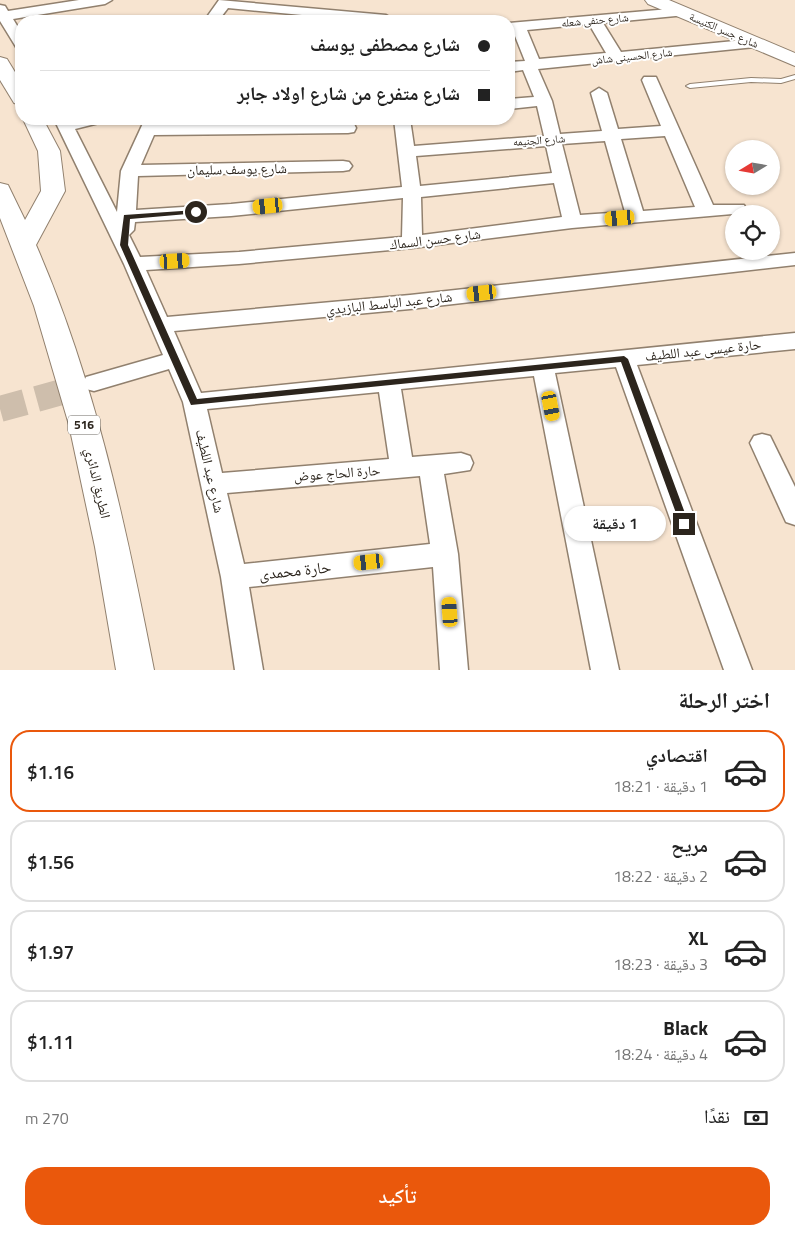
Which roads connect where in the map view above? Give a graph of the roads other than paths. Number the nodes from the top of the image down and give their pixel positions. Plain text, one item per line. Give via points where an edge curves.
1 (105, 0) edge
2 (654, 0) edge
3 (225, 1) edge
4 (2, 12) edge
5 (682, 12) junction
6 (215, 15) edge
7 (328, 15) edge
8 (594, 20) junction
9 (515, 27) edge
10 (515, 31) edge
11 (15, 34) edge
12 (755, 43) junction
13 (617, 58) junction
14 (795, 60) edge
15 (0, 63) edge
16 (532, 65) junction
17 (515, 66) edge
18 (650, 80) dead end
19 (791, 81) edge
20 (690, 86) dead end
21 (15, 89) edge
22 (598, 92) dead end
23 (544, 101) junction
24 (515, 103) edge
25 (36, 125) edge
26 (65, 125) edge
27 (150, 125) edge
28 (200, 125) edge
29 (403, 125) edge
30 (348, 128) dead end
31 (672, 130) junction
32 (610, 135) junction
33 (553, 139) junction
34 (407, 152) junction
35 (343, 166) dead end
36 (130, 171) junction
37 (561, 178) junction
38 (0, 190) edge
39 (412, 193) junction
40 (725, 210) edge
41 (706, 212) junction
42 (126, 217) junction
43 (636, 217) junction
44 (572, 222) junction
45 (412, 242) junction
46 (25, 243) junction
47 (129, 255) junction
48 (795, 259) edge
49 (161, 325) junction
50 (795, 341) edge
51 (176, 359) junction
52 (624, 359) junction
53 (543, 368) junction
54 (94, 383) tunnel mouth
55 (389, 383) junction
56 (194, 402) junction
57 (762, 443) dead end
58 (461, 463) dead end
59 (431, 466) junction
60 (402, 468) junction
61 (214, 484) junction
62 (795, 514) edge
63 (446, 554) junction
64 (234, 577) junction
65 (135, 670) edge
66 (249, 670) edge
67 (454, 670) edge
68 (605, 670) edge
69 (738, 670) edge

1 - 4 street
2 - 5 main road, شارع جسر الكنيسة
3 - 6 street
3 - 7 street
4 - 11 street
5 - 8 street, شارع حنفى شعله
5 - 12 main road, شارع جسر الكنيسة
8 - 9 street, شارع حنفى شعله
8 - 13 street
10 - 16 street
12 - 13 street, شارع الحسينى شاش
12 - 14 main road, شارع جسر الكنيسة
13 - 16 street, شارع الحسينى شاش
15 - 21 main road
16 - 17 street, شارع الحسينى شاش
16 - 23 street
18 - 31 street
19 - 20 lane via 751,80
22 - 32 street
23 - 24 street
23 - 33 street
25 - 46 main road via 50,151 53,191
26 - 47 street, شارع عبد اللطيف
27 - 36 street
28 - 30 street
29 - 34 street
31 - 32 street, شارع الجنيمه
31 - 41 street
32 - 33 street, شارع الجنيمه
32 - 43 street
33 - 34 street, شارع الجنيمه
33 - 37 street
34 - 39 street
35 - 36 street, شارع يوسف سليمان
36 - 42 street
37 - 39 street
37 - 44 street
38 - 46 main road, الطريق الدائري / 516
39 - 42 street
39 - 45 street
40 - 41 street, شارع حسن السماك
41 - 43 street, شارع حسن السماك
42 - 47 street
43 - 44 street, شارع حسن السماك
44 - 45 street, شارع حسن السماك
45 - 47 street, شارع حسن السماك via 240,258
46 - 65 main road, الطريق الدائري / 516 via 72,382 96,470 117,563
47 - 49 street, شارع عبد اللطيف
48 - 49 street, شارع عبد الباسط البازيدي via 410,302
49 - 51 street, شارع عبد اللطيف
50 - 52 street, حارة عيسى عبد اللطيف
51 - 54 street
51 - 56 street, شارع عبد اللطيف
52 - 53 street, حارة عيسى عبد اللطيف
52 - 69 street
53 - 55 street, حارة عيسى عبد اللطيف
53 - 68 street
55 - 56 street, حارة عيسى عبد اللطيف
55 - 60 street
56 - 61 street, شارع عبد اللطيف
57 - 62 street
58 - 59 street, حارة الحاج عوض
59 - 60 street, حارة الحاج عوض
59 - 63 street
60 - 61 street, حارة الحاج عوض
61 - 64 street, شارع عبد اللطيف
63 - 64 street, حارة محمدى
63 - 67 street
64 - 66 street, شارع عبد اللطيف

